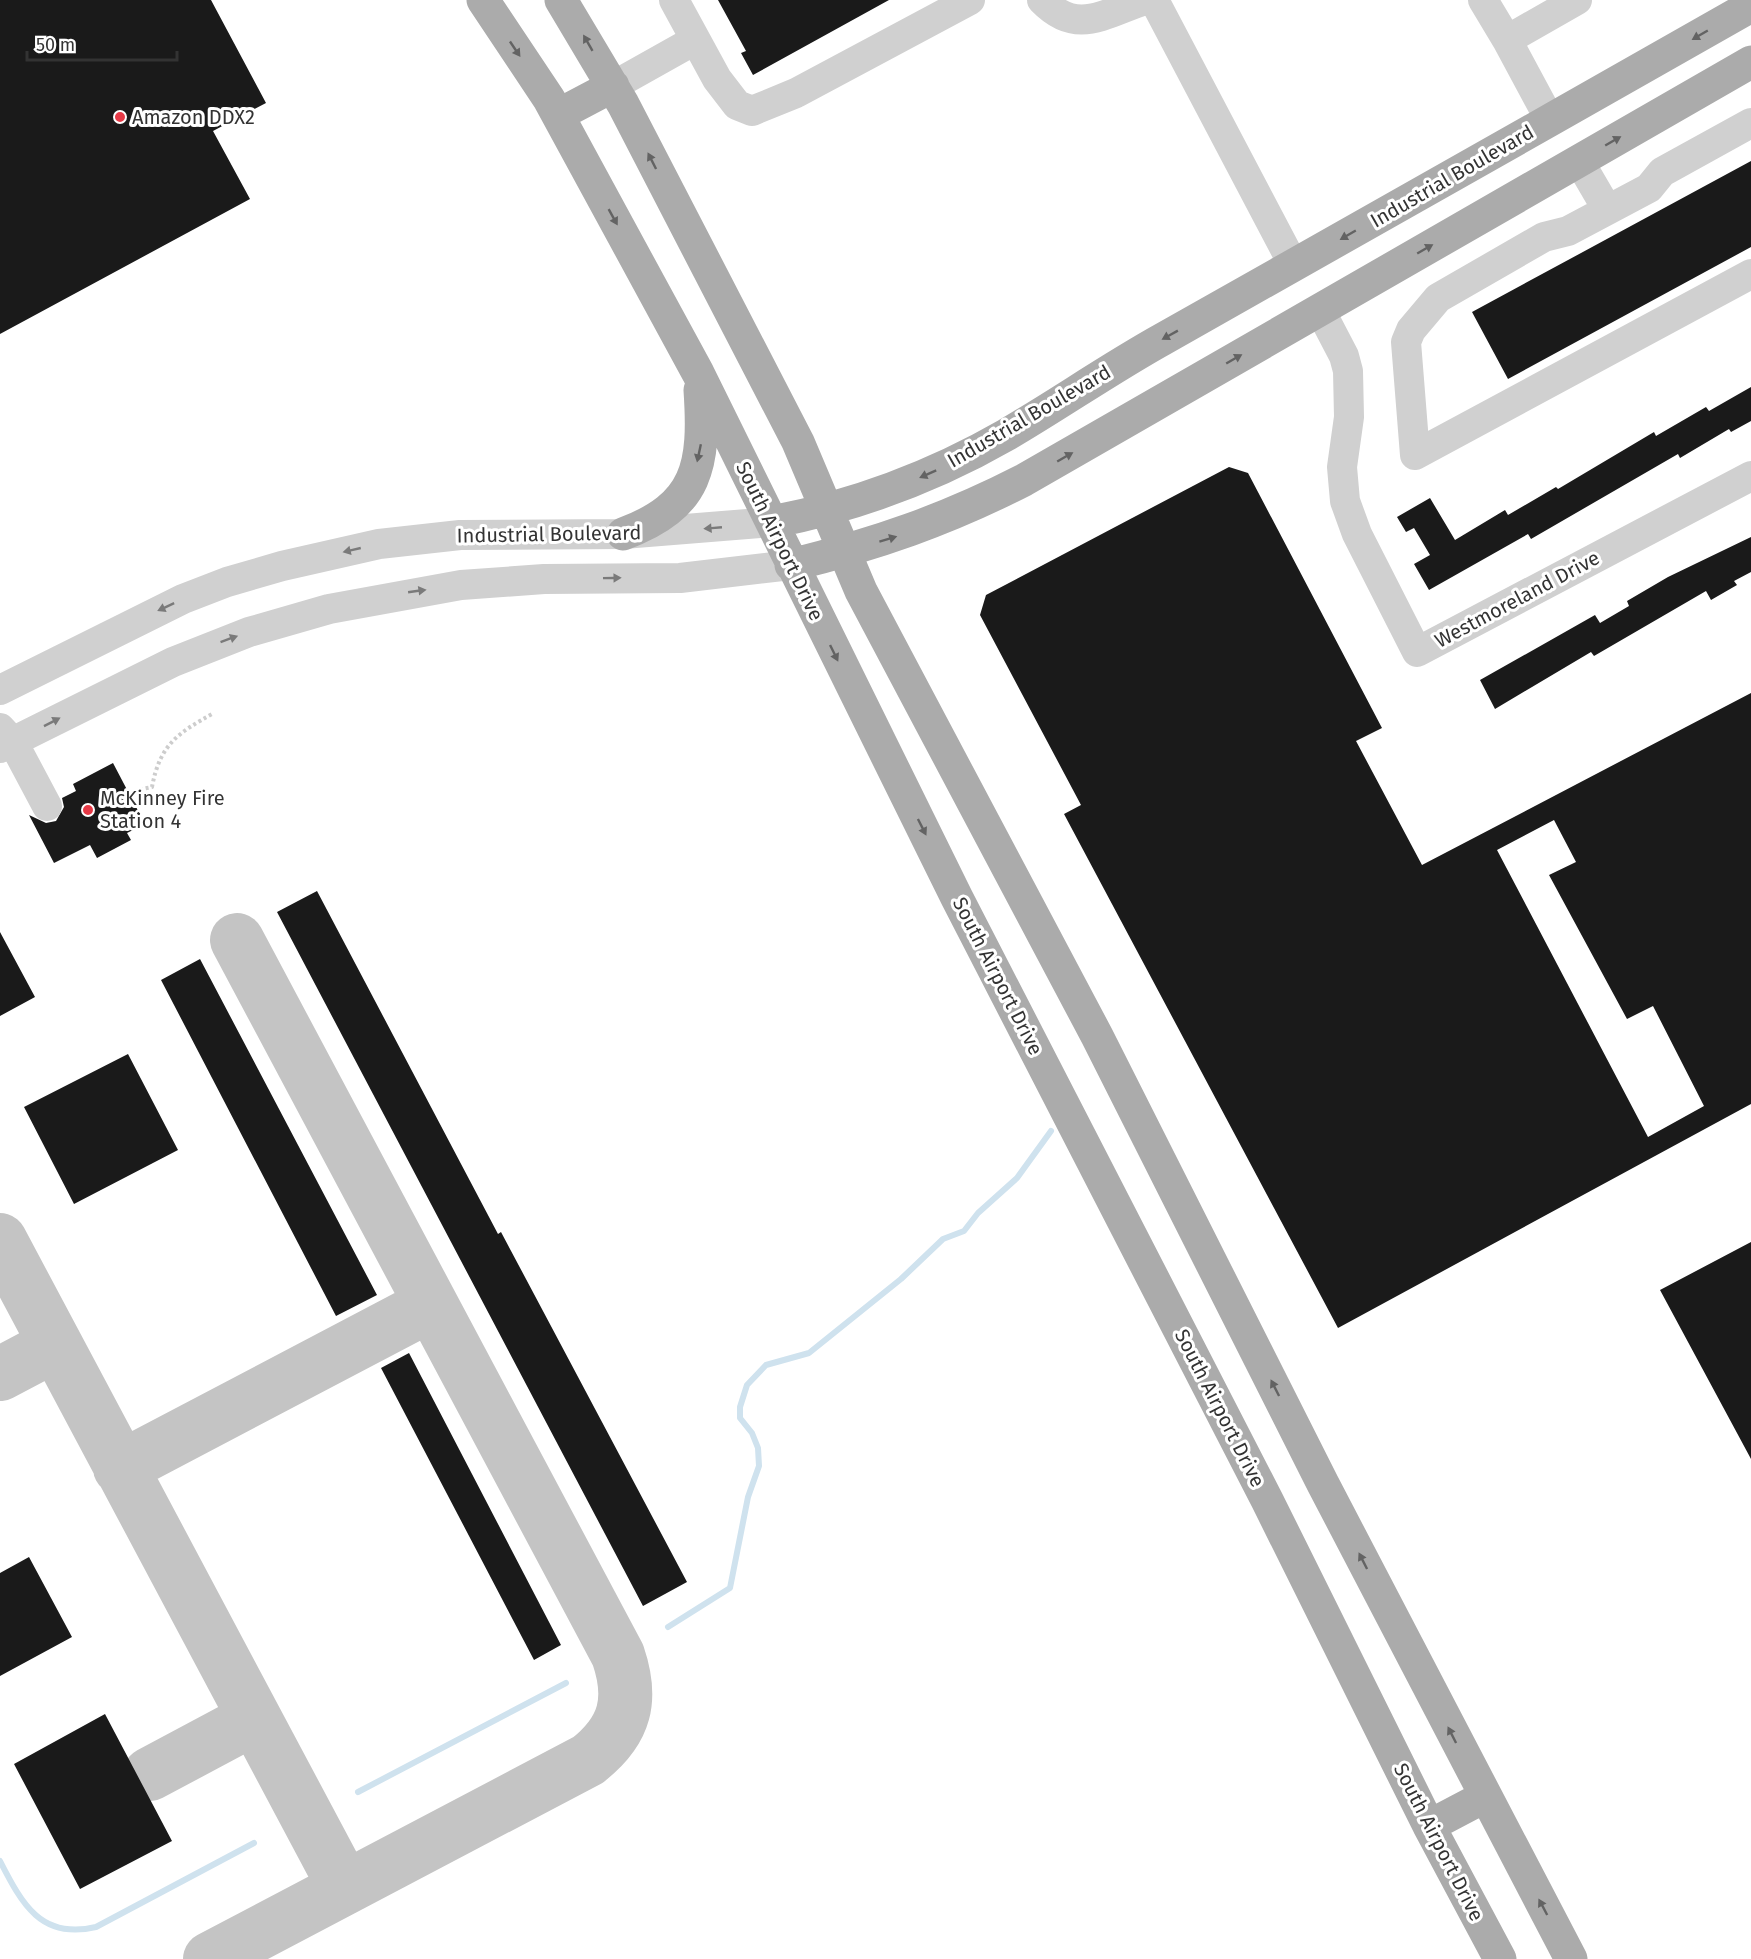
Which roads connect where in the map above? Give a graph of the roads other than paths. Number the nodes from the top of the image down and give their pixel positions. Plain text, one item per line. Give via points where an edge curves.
1 (483, 0) edge
2 (561, 0) edge
3 (674, 0) edge
4 (970, 0) edge
5 (1042, 0) edge
6 (1145, 0) edge
7 (1154, 0) edge
8 (1483, 0) edge
9 (1577, 0) edge
10 (1751, 6) edge
11 (695, 40) junction
12 (1507, 40) junction
13 (1751, 62) edge
14 (613, 86) junction
15 (558, 115) junction
16 (1550, 120) junction
17 (1751, 123) edge
18 (1579, 161) junction
19 (1606, 209) junction
20 (1294, 266) junction
21 (1751, 274) edge
22 (1320, 310) junction
23 (698, 374) junction
24 (1751, 476) edge
25 (828, 510) junction
26 (772, 522) junction
27 (623, 534) junction
28 (846, 552) junction
29 (791, 565) junction
30 (0, 690) edge
31 (4, 739) edge
32 (47, 806) dead end
33 (1484, 1797) junction
34 (1429, 1826) junction
35 (1500, 1959) edge
36 (1571, 1959) edge

1 -> 15 main road, South Airport Drive
14 -> 2 main road
3 - 11 street
4 - 11 street via 796,93 752,111 737,105
5 - 6 street via 1056,14 1079,22
7 - 20 street
8 - 12 street
9 - 12 street
10 -> 16 main road, Industrial Boulevard
11 - 14 street
12 - 16 street
18 -> 13 main road
14 - 15 main road
25 -> 14 main road via 798,442
15 -> 23 main road, South Airport Drive
16 -> 20 main road, Industrial Boulevard
17 - 19 street via 1662,172 1649,188
18 - 19 street
22 -> 18 main road
19 - 21 street via 1569,231 1544,237 1438,298 1424,313 1406,342 1415,455
20 - 22 main road
20 -> 25 main road, Industrial Boulevard via 1112,368 986,446 902,485
22 - 24 street, Westmoreland Drive via 1348,371 1349,417 1342,467 1345,501 1357,534 1417,652
28 -> 22 main road via 935,522 985,500
23 - 26 main road, South Airport Drive
23 -> 27 main road via 702,432 686,492 663,516
25 - 26 main road, Industrial Boulevard
25 - 28 main road
26 -> 27 street, Industrial Boulevard
26 - 29 main road, South Airport Drive
27 -> 30 street, Industrial Boulevard via 428,537 282,566 183,599
28 - 29 main road
33 -> 28 main road via 1097,1036 861,591
31 -> 29 street via 173,662 249,632 329,609 461,585 544,579 680,578
29 -> 34 main road, South Airport Drive
31 - 32 street
33 - 34 main road
36 -> 33 main road
34 - 35 main road, South Airport Drive

